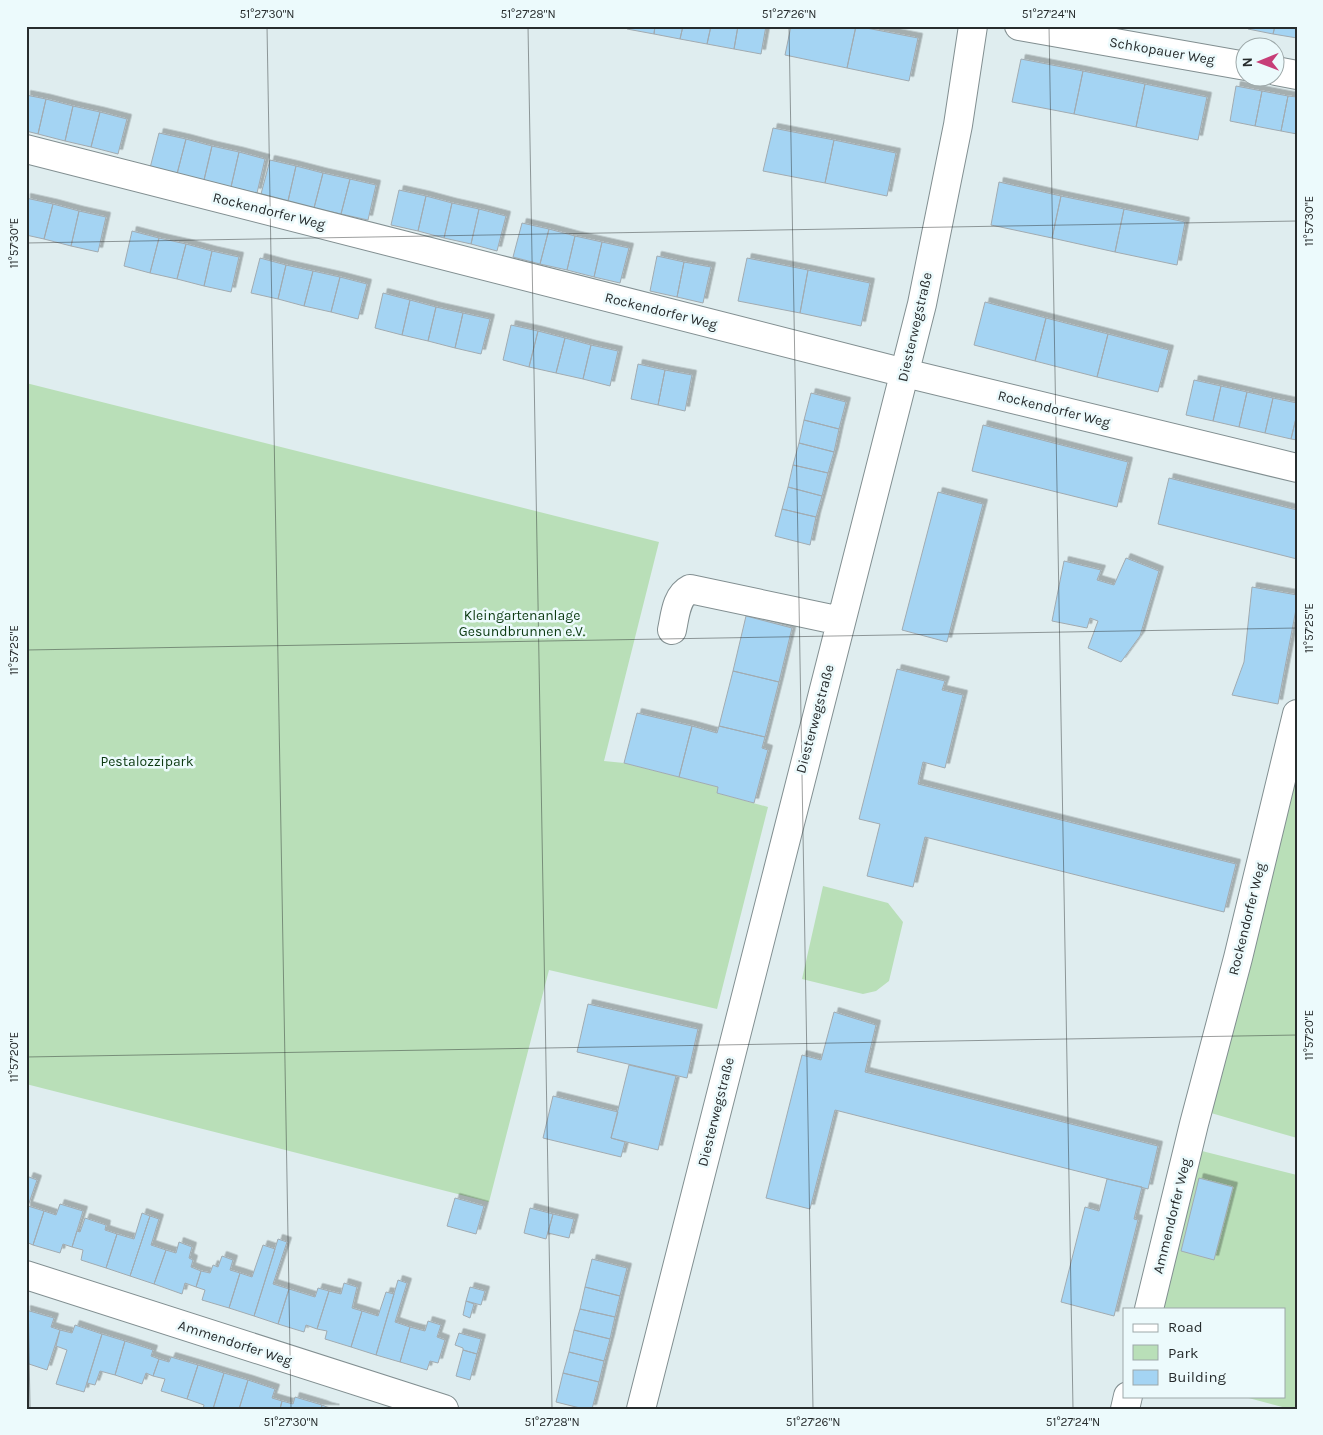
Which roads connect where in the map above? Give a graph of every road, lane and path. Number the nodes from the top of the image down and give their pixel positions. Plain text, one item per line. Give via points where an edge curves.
1 (973, 26) edge
2 (1019, 26) edge
3 (1236, 64) edge
4 (26, 150) edge
5 (905, 373) junction
6 (1297, 468) edge
7 (841, 622) junction
8 (672, 630) dead end
9 (1297, 714) edge
10 (1194, 1124) joint
11 (26, 1275) edge
12 (1149, 1308) edge
13 (444, 1409) edge
14 (641, 1409) edge

1 - 5 street, Diesterwegstraße via 941,216
2 - 3 street, Schkopauer Weg
4 - 5 street, Rockendorfer Weg
5 - 6 street, Rockendorfer Weg
5 - 7 street, Diesterwegstraße
7 - 8 street via 690,589 680,598
7 - 14 street, Diesterwegstraße
9 - 10 street, Rockendorfer Weg
10 - 12 street, Ammendorfer Weg
11 - 13 street, Ammendorfer Weg

